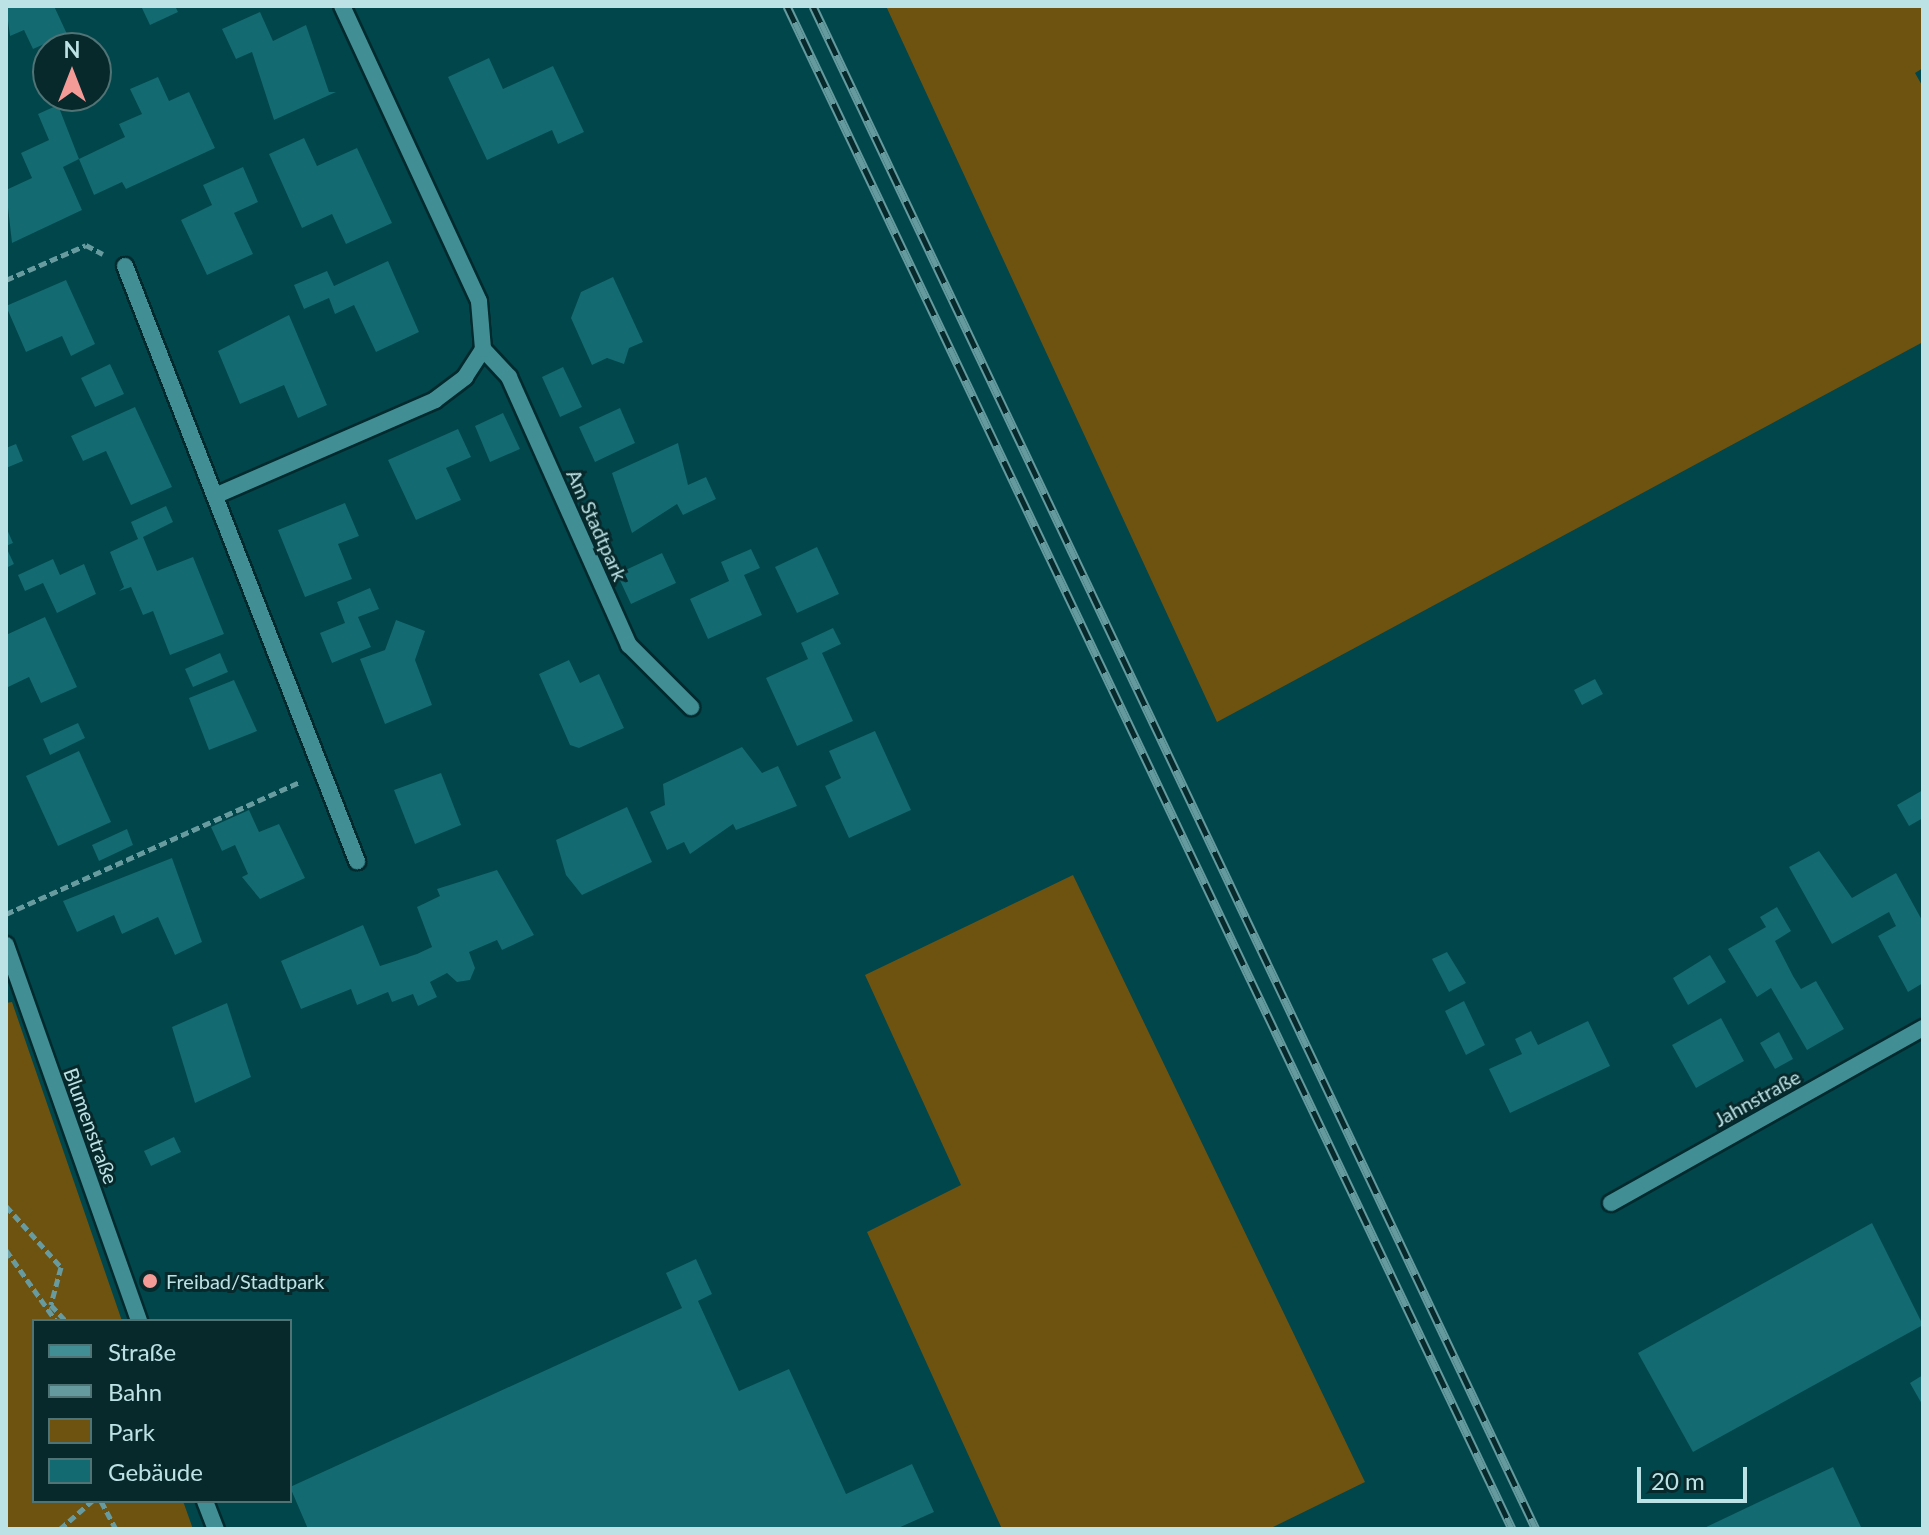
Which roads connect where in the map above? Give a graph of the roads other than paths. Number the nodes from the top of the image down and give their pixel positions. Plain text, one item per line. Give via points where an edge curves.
1 (342, 6) edge
2 (125, 266) road end
3 (483, 349) junction
4 (217, 495) junction
5 (691, 707) dead end
6 (357, 861) dead end
7 (6, 945) edge
8 (1923, 1028) edge
9 (1611, 1203) dead end
10 (138, 1319) edge
11 (206, 1503) edge
12 (216, 1529) edge

1 - 3 street via 479,301
2 - 4 street
3 - 4 street via 465,377 435,400
3 - 5 street, Am Stadtpark via 509,377 629,645
4 - 6 street
7 - 10 street, Blumenstraße
8 - 9 street, Jahnstraße
11 - 12 street

